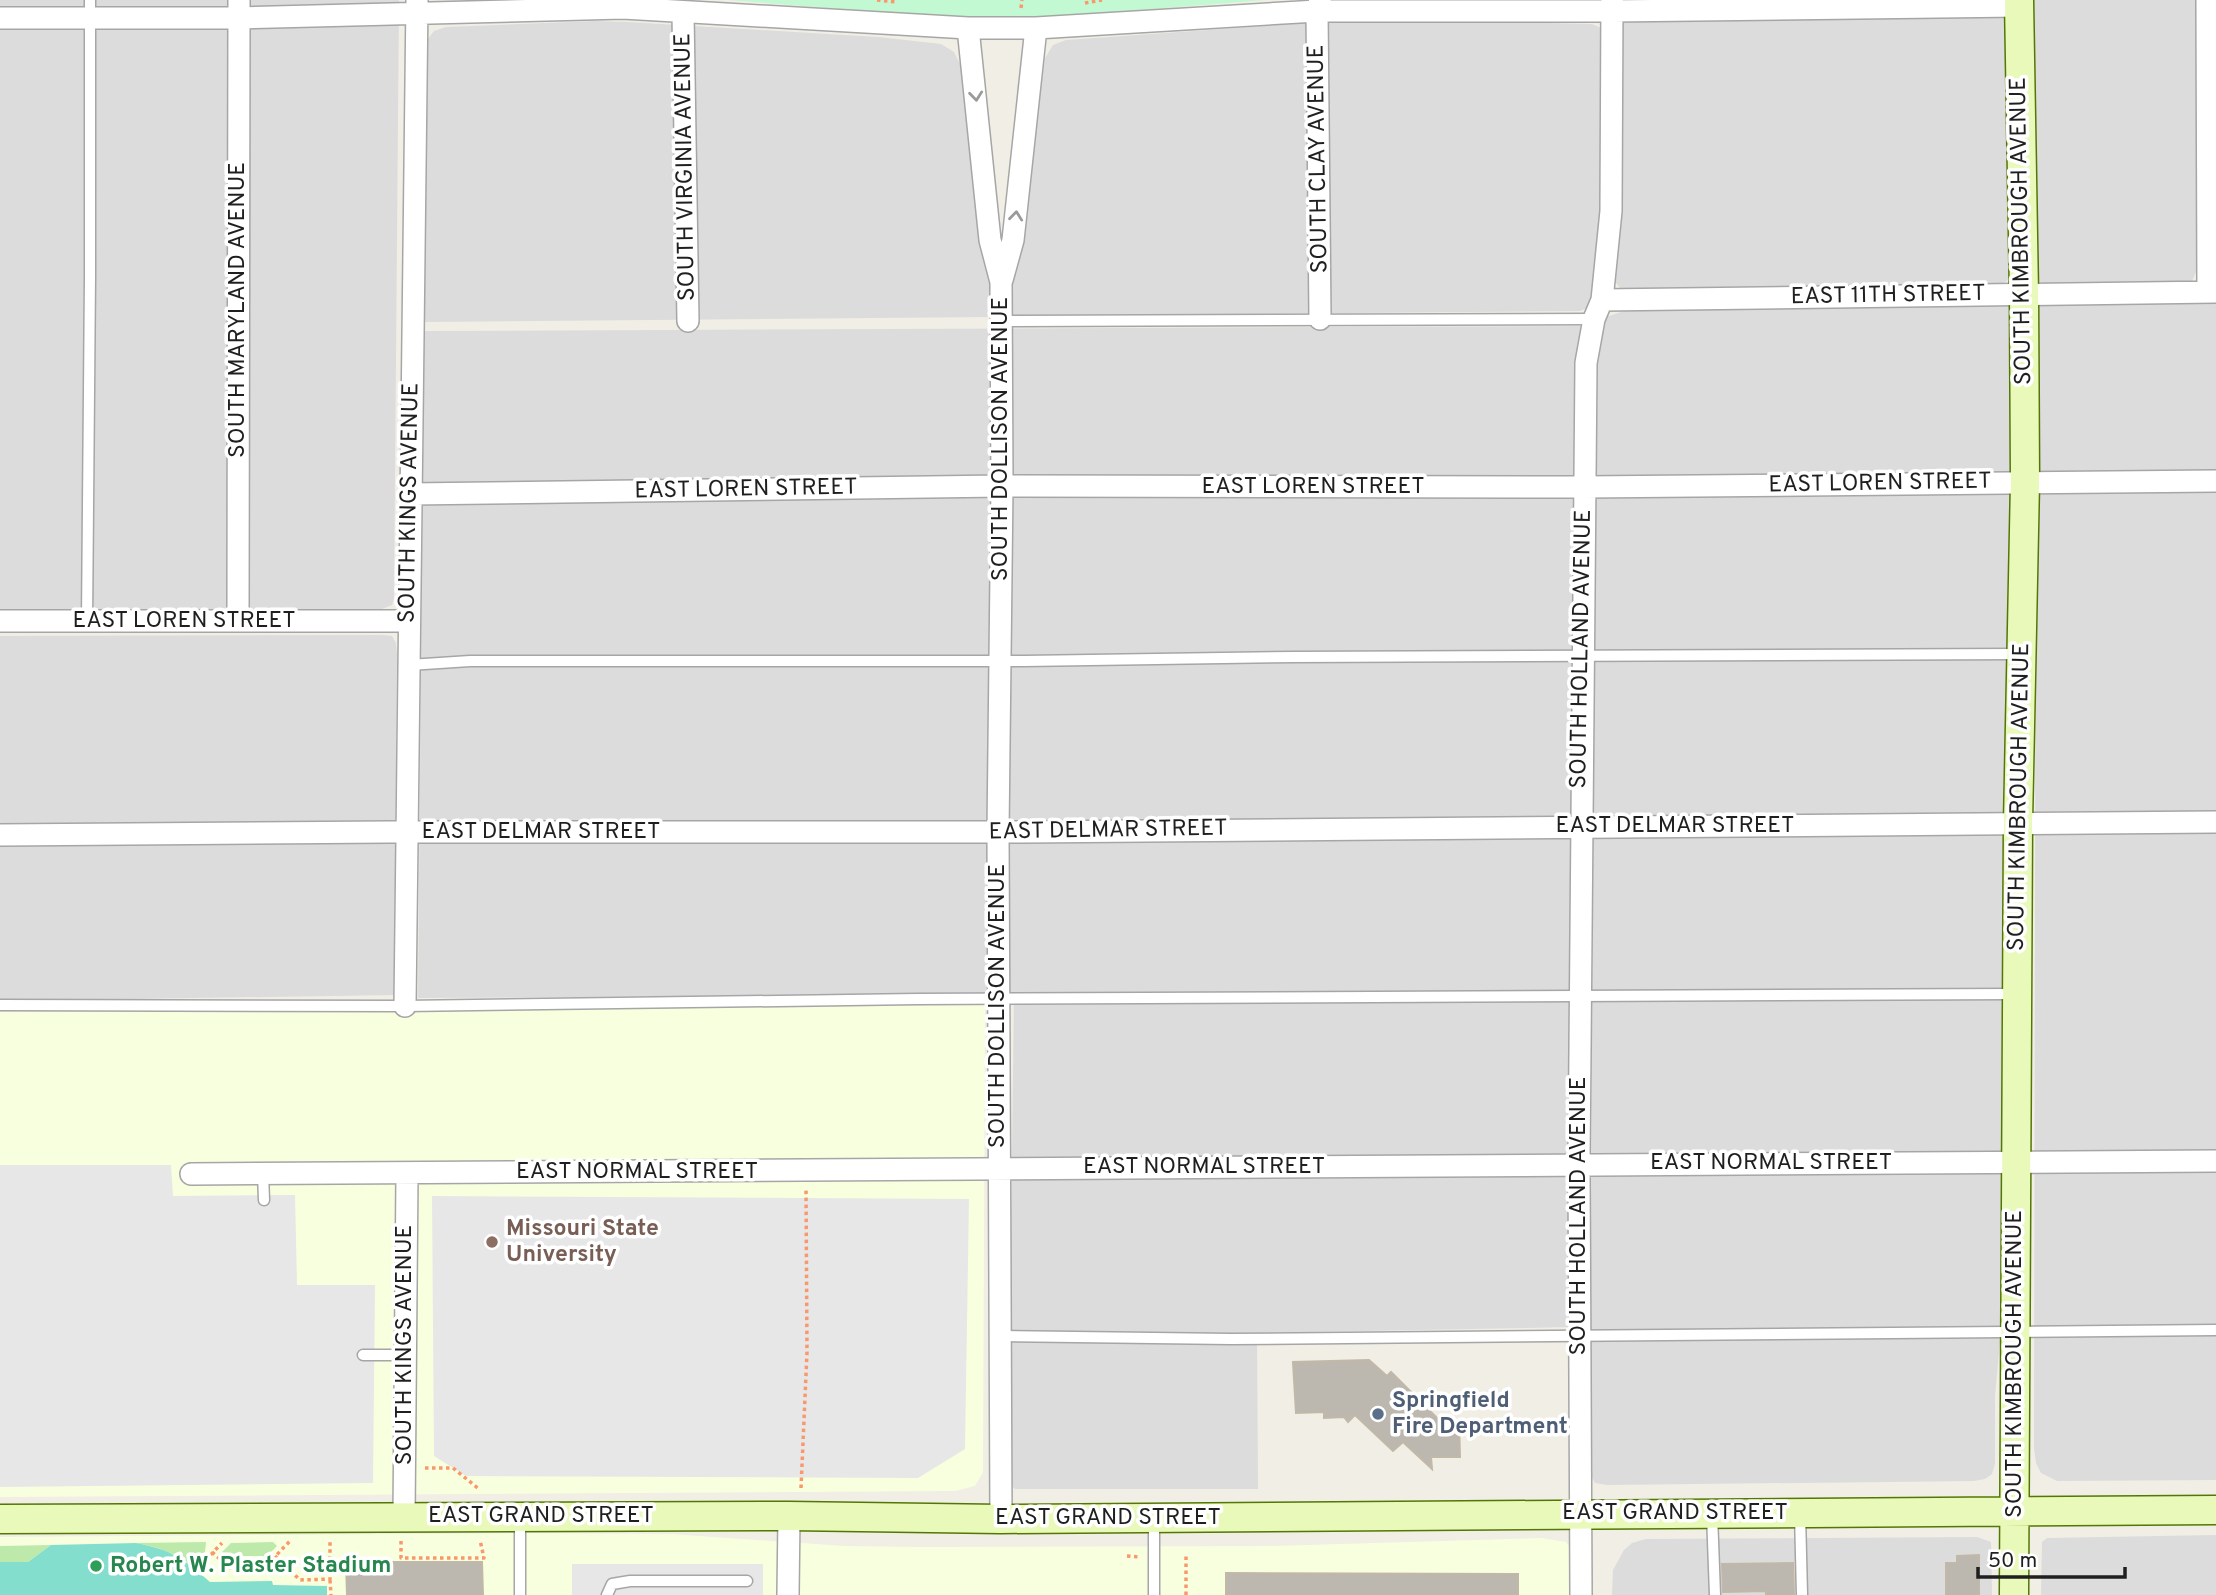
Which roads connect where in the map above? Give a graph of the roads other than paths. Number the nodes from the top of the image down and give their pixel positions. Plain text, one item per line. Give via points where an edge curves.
1 (2207, 0) edge
2 (2019, 3) edge
3 (623, 4) edge
4 (1318, 5) edge
5 (1612, 5) edge
6 (417, 7) edge
7 (90, 9) edge
8 (238, 9) edge
9 (683, 13) junction
10 (0, 18) edge
11 (1036, 27) junction
12 (968, 28) junction
13 (1001, 282) junction
14 (2212, 292) edge
15 (2025, 294) junction
16 (1598, 310) junction
17 (1320, 319) junction
18 (688, 321) dead end
19 (1001, 321) junction
20 (2216, 481) edge
21 (2025, 482) junction
22 (1002, 486) junction
23 (1584, 487) junction
24 (410, 494) junction
25 (0, 621) edge
26 (86, 621) junction
27 (238, 621) junction
28 (409, 621) junction
29 (2022, 654) junction
30 (1582, 656) junction
31 (1000, 661) junction
32 (409, 664) junction
33 (2216, 822) edge
34 (2018, 823) junction
35 (1581, 827) junction
36 (407, 832) junction
37 (998, 832) junction
38 (0, 835) edge
39 (2017, 994) junction
40 (1580, 997) junction
41 (999, 1000) junction
42 (0, 1005) edge
43 (405, 1006) junction
44 (2016, 1161) junction
45 (2216, 1161) edge
46 (1579, 1164) junction
47 (999, 1169) junction
48 (191, 1174) dead end
49 (263, 1174) junction
50 (407, 1174) junction
51 (264, 1200) dead end
52 (2216, 1330) edge
53 (2016, 1331) junction
54 (1000, 1335) junction
55 (1579, 1335) junction
56 (363, 1355) dead end
57 (405, 1355) junction
58 (2216, 1510) edge
59 (2015, 1511) junction
60 (1712, 1512) junction
61 (1800, 1513) junction
62 (1579, 1514) junction
63 (789, 1516) junction
64 (520, 1517) junction
65 (1154, 1518) junction
66 (0, 1519) edge
67 (1001, 1519) junction
68 (402, 1527) junction
69 (747, 1581) dead end
70 (520, 1595) edge
71 (607, 1595) edge
72 (788, 1595) edge
73 (1154, 1595) edge
74 (1581, 1595) edge
75 (1715, 1595) edge
76 (1802, 1595) edge
77 (2014, 1595) edge

1 - 14 street
2 - 5 street
2 - 15 main road, SOUTH KIMBROUGH AVENUE
3 - 6 street
3 - 9 street
4 - 5 street
4 - 11 street
4 - 17 street, SOUTH CLAY AVENUE
5 - 16 street, SOUTH HOLLAND AVENUE via 1611,211
6 - 8 street
6 - 24 street, SOUTH KINGS AVENUE
7 - 8 street
7 - 10 street
7 - 26 lane
8 - 27 street, SOUTH MARYLAND AVENUE
9 - 12 street
9 - 18 street, SOUTH VIRGINIA AVENUE
11 - 12 street
13 -> 11 street, SOUTH DOLLISON AVENUE via 1013,240
12 -> 13 street, SOUTH DOLLISON AVENUE via 990,240
13 - 19 street, SOUTH DOLLISON AVENUE
14 - 15 street, EAST 11TH STREET
15 - 16 street, EAST 11TH STREET
15 - 21 main road, SOUTH KIMBROUGH AVENUE
16 - 17 lane
16 - 23 street, SOUTH HOLLAND AVENUE via 1586,363
17 - 19 lane
19 - 22 street, SOUTH DOLLISON AVENUE
20 - 21 street, EAST LOREN STREET
21 - 23 street, EAST LOREN STREET
21 - 29 main road, SOUTH KIMBROUGH AVENUE
22 - 23 street, EAST LOREN STREET
22 - 24 street, EAST LOREN STREET
22 - 31 street, SOUTH DOLLISON AVENUE
23 - 30 street, SOUTH HOLLAND AVENUE
24 - 28 street, SOUTH KINGS AVENUE
25 - 26 street, EAST LOREN STREET
26 - 27 street, EAST LOREN STREET
27 - 28 street, EAST LOREN STREET
28 - 32 street, SOUTH KINGS AVENUE
29 - 30 lane
29 - 34 main road, SOUTH KIMBROUGH AVENUE
30 - 31 lane
30 - 35 street, SOUTH HOLLAND AVENUE
31 - 32 lane
31 - 37 street, SOUTH DOLLISON AVENUE
32 - 36 street, SOUTH KINGS AVENUE
33 - 34 street, EAST DELMAR STREET
34 - 35 street, EAST DELMAR STREET
34 - 39 main road, SOUTH KIMBROUGH AVENUE
35 - 37 street, EAST DELMAR STREET
35 - 40 street, SOUTH HOLLAND AVENUE
36 - 37 street, EAST DELMAR STREET
36 - 38 street, EAST DELMAR STREET
36 - 43 street, SOUTH KINGS AVENUE
37 - 41 street, SOUTH DOLLISON AVENUE
39 - 40 lane
39 - 44 main road, SOUTH KIMBROUGH AVENUE
40 - 41 lane
40 - 46 street, SOUTH HOLLAND AVENUE
41 - 43 lane
41 - 47 street, SOUTH DOLLISON AVENUE
42 - 43 lane
44 - 45 street, EAST NORMAL STREET
44 - 46 street, EAST NORMAL STREET
44 - 53 main road, SOUTH KIMBROUGH AVENUE
46 - 47 street, EAST NORMAL STREET
46 - 55 street, SOUTH HOLLAND AVENUE
47 - 50 street, EAST NORMAL STREET
47 - 54 street, SOUTH DOLLISON AVENUE
48 - 49 street, EAST NORMAL STREET
49 - 50 street, EAST NORMAL STREET
49 - 51 lane
50 - 57 street, SOUTH KINGS AVENUE
52 - 53 lane
53 - 55 lane
53 - 59 main road, SOUTH KIMBROUGH AVENUE
54 - 55 lane via 1231,1339
54 - 67 street, SOUTH DOLLISON AVENUE
55 - 62 street, SOUTH HOLLAND AVENUE
56 - 57 lane
57 - 68 street, SOUTH KINGS AVENUE
58 - 59 main road, EAST GRAND STREET
59 - 61 main road, EAST GRAND STREET
59 - 77 main road, SOUTH KIMBROUGH AVENUE
60 - 61 main road, EAST GRAND STREET
60 - 62 main road, EAST GRAND STREET
60 - 75 lane
61 - 76 lane
62 - 65 main road, EAST GRAND STREET
62 - 74 street, SOUTH HOLLAND AVENUE
63 - 64 main road, EAST GRAND STREET
63 - 67 main road, EAST GRAND STREET
63 - 72 street
64 - 68 main road, EAST GRAND STREET
64 - 70 lane
65 - 67 main road, EAST GRAND STREET
65 - 73 lane
66 - 68 main road, EAST GRAND STREET
69 - 71 lane via 630,1581 612,1584

